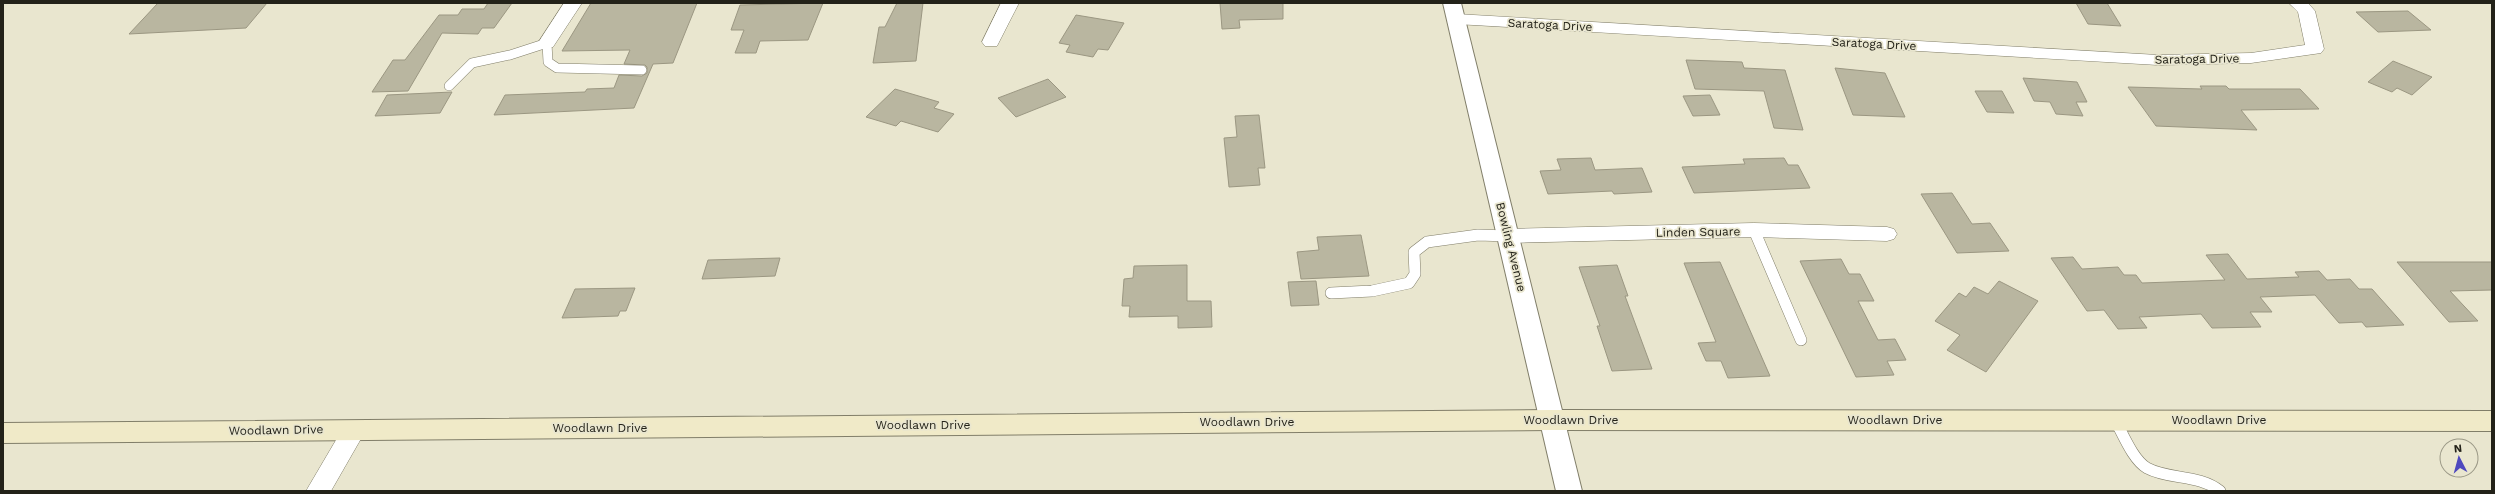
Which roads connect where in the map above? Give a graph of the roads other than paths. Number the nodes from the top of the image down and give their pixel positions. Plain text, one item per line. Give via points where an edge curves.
1 (574, 3) edge
2 (1010, 3) edge
3 (2298, 3) edge
4 (1454, 11) edge
5 (991, 42) dead end
6 (547, 43) junction
7 (642, 70) dead end
8 (449, 86) dead end
9 (1754, 230) junction
10 (1887, 234) dead end
11 (1508, 236) junction
12 (1331, 294) dead end
13 (1801, 340) dead end
14 (1551, 420) junction
15 (2115, 420) junction
16 (2492, 421) edge
17 (354, 430) junction
18 (3, 433) edge
19 (318, 491) edge
20 (1569, 491) edge
21 (2220, 491) edge

1 - 6 street
2 - 5 street
3 - 4 street, Saratoga Drive via 2306,11 2315,49 2251,58 2158,60
4 - 11 street, Bowling Avenue
6 - 7 lane via 548,62 557,68
6 - 8 lane via 510,55 472,63
9 - 10 street, Linden Square
9 - 11 street, Linden Square
9 - 13 lane
11 - 12 lane via 1478,235 1427,242 1414,252 1415,274 1409,283 1372,291
11 - 14 street, Bowling Avenue
14 - 15 main road, Woodlawn Drive
14 - 17 main road, Woodlawn Drive
14 - 20 street, Bowling Avenue
15 - 16 main road, Woodlawn Drive
15 - 21 lane via 2146,468 2212,484
17 - 18 main road, Woodlawn Drive
17 - 19 street

